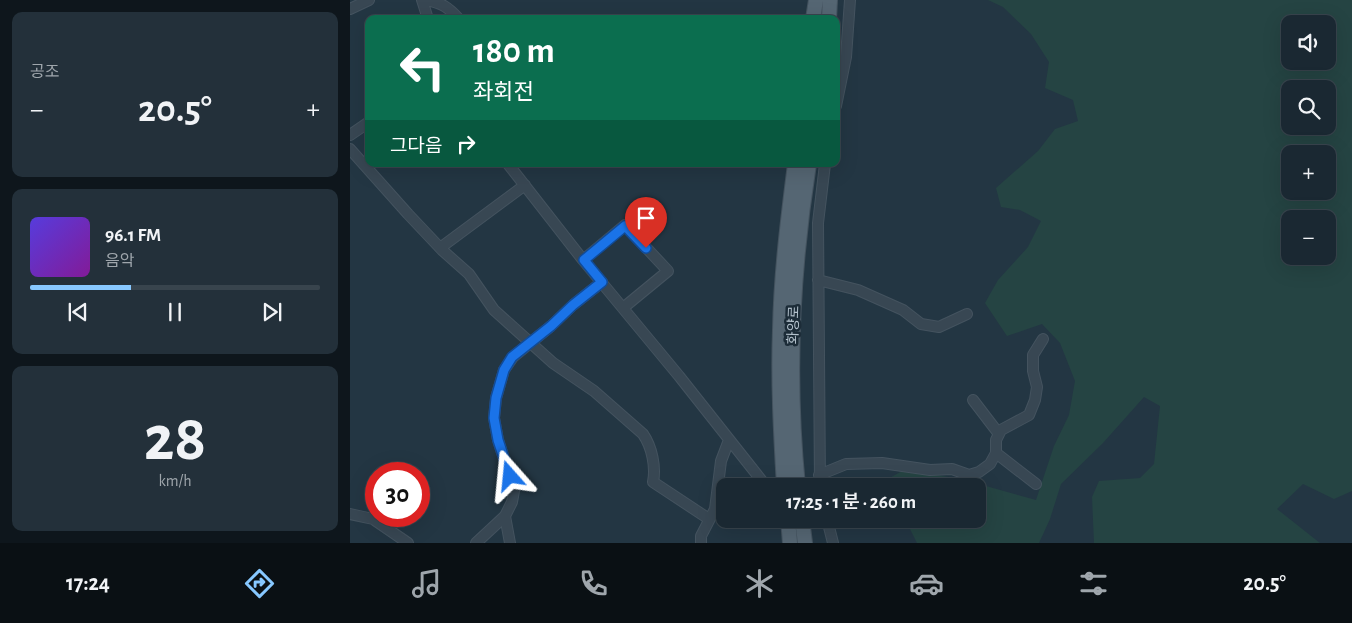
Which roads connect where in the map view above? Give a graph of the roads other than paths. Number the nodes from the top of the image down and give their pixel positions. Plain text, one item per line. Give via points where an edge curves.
1 (369, 0) edge
2 (424, 0) edge
3 (809, 0) edge
4 (816, 0) edge
5 (830, 0) edge
6 (850, 0) edge
7 (350, 9) edge
8 (427, 15) edge
9 (455, 15) edge
10 (808, 15) edge
11 (814, 15) edge
12 (829, 15) edge
13 (840, 86) edge
14 (365, 125) edge
15 (350, 135) edge
16 (350, 149) edge
17 (365, 166) edge
18 (366, 167) edge
19 (510, 167) edge
20 (795, 167) edge
21 (808, 167) edge
22 (824, 167) edge
23 (525, 185) junction
24 (440, 248) junction
25 (584, 260) junction
26 (818, 280) junction
27 (602, 282) junction
28 (623, 308) junction
29 (967, 314) dead end
30 (1043, 339) dead end
31 (531, 342) junction
32 (973, 400) dead end
33 (999, 434) junction
34 (729, 440) junction
35 (996, 453) junction
36 (819, 475) junction
37 (760, 478) edge
38 (783, 478) edge
39 (797, 478) edge
40 (819, 478) edge
41 (1036, 484) dead end
42 (350, 514) edge
43 (505, 516) junction
44 (709, 519) junction
45 (789, 528) edge
46 (803, 528) edge
47 (829, 528) edge
48 (408, 543) edge
49 (476, 543) edge
50 (510, 543) edge
51 (701, 543) edge
52 (790, 543) edge
53 (805, 543) edge
54 (833, 543) edge

1 - 7 street
2 - 8 street
2 - 9 street via 440,2
3 - 10 main road
4 - 11 main road
5 - 12 main road
6 - 13 street via 846,57
14 - 15 street
16 - 17 street
18 - 24 street
19 - 23 street
20 - 38 main road, 화양로 via 780,330
21 - 39 main road, 화양로 via 792,320 792,399
22 - 26 street, 화양로 via 818,222
23 - 24 street
23 - 25 street
24 - 31 street via 469,274 494,310
25 - 27 street
25 - 28 street via 625,226 668,271
26 - 29 street via 858,290 903,310 921,324 939,327
26 - 36 street, 화양로
27 - 28 street
27 - 31 street
28 - 34 street
30 - 33 street via 1033,355 1037,387 1029,415
31 - 43 street via 512,357 504,370 496,398 494,418 498,440 514,491
31 - 44 street via 643,434 648,441 654,482
32 - 33 street
33 - 35 street
34 - 37 street
34 - 44 street via 720,462 715,509
35 - 36 street via 990,464 969,475 952,469 930,470 882,462 846,464
35 - 41 street
36 - 40 street, 화양로
42 - 48 street via 373,519
43 - 49 street
43 - 50 street
44 - 51 street
45 - 52 main road
46 - 53 main road
47 - 54 street

